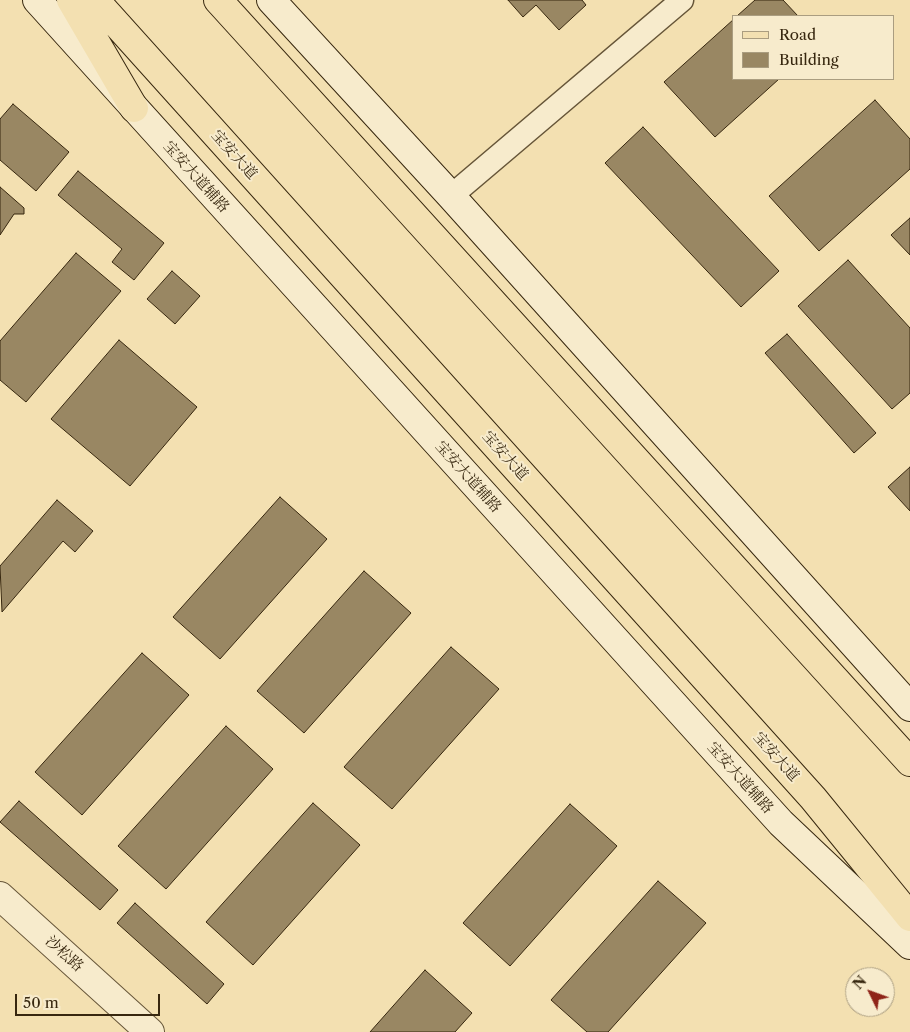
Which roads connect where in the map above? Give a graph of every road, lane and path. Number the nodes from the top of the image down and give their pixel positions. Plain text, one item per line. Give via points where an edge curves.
1 (36, 0) edge
2 (71, 0) edge
3 (95, 0) edge
4 (218, 0) edge
5 (270, 0) edge
6 (682, 0) edge
7 (134, 108) junction
8 (451, 196) junction
9 (910, 707) edge
10 (910, 762) edge
11 (0, 896) edge
12 (910, 917) edge
13 (910, 945) edge
14 (150, 1032) edge

1 - 7 main road, 宝安大道辅路
2 - 7 main road
3 - 12 main road, 宝安大道 via 812,798
4 - 10 main road
5 - 8 main road
6 - 8 street
7 - 13 main road, 宝安大道辅路 via 781,823
8 - 9 main road
11 - 14 main road, 沙松路

